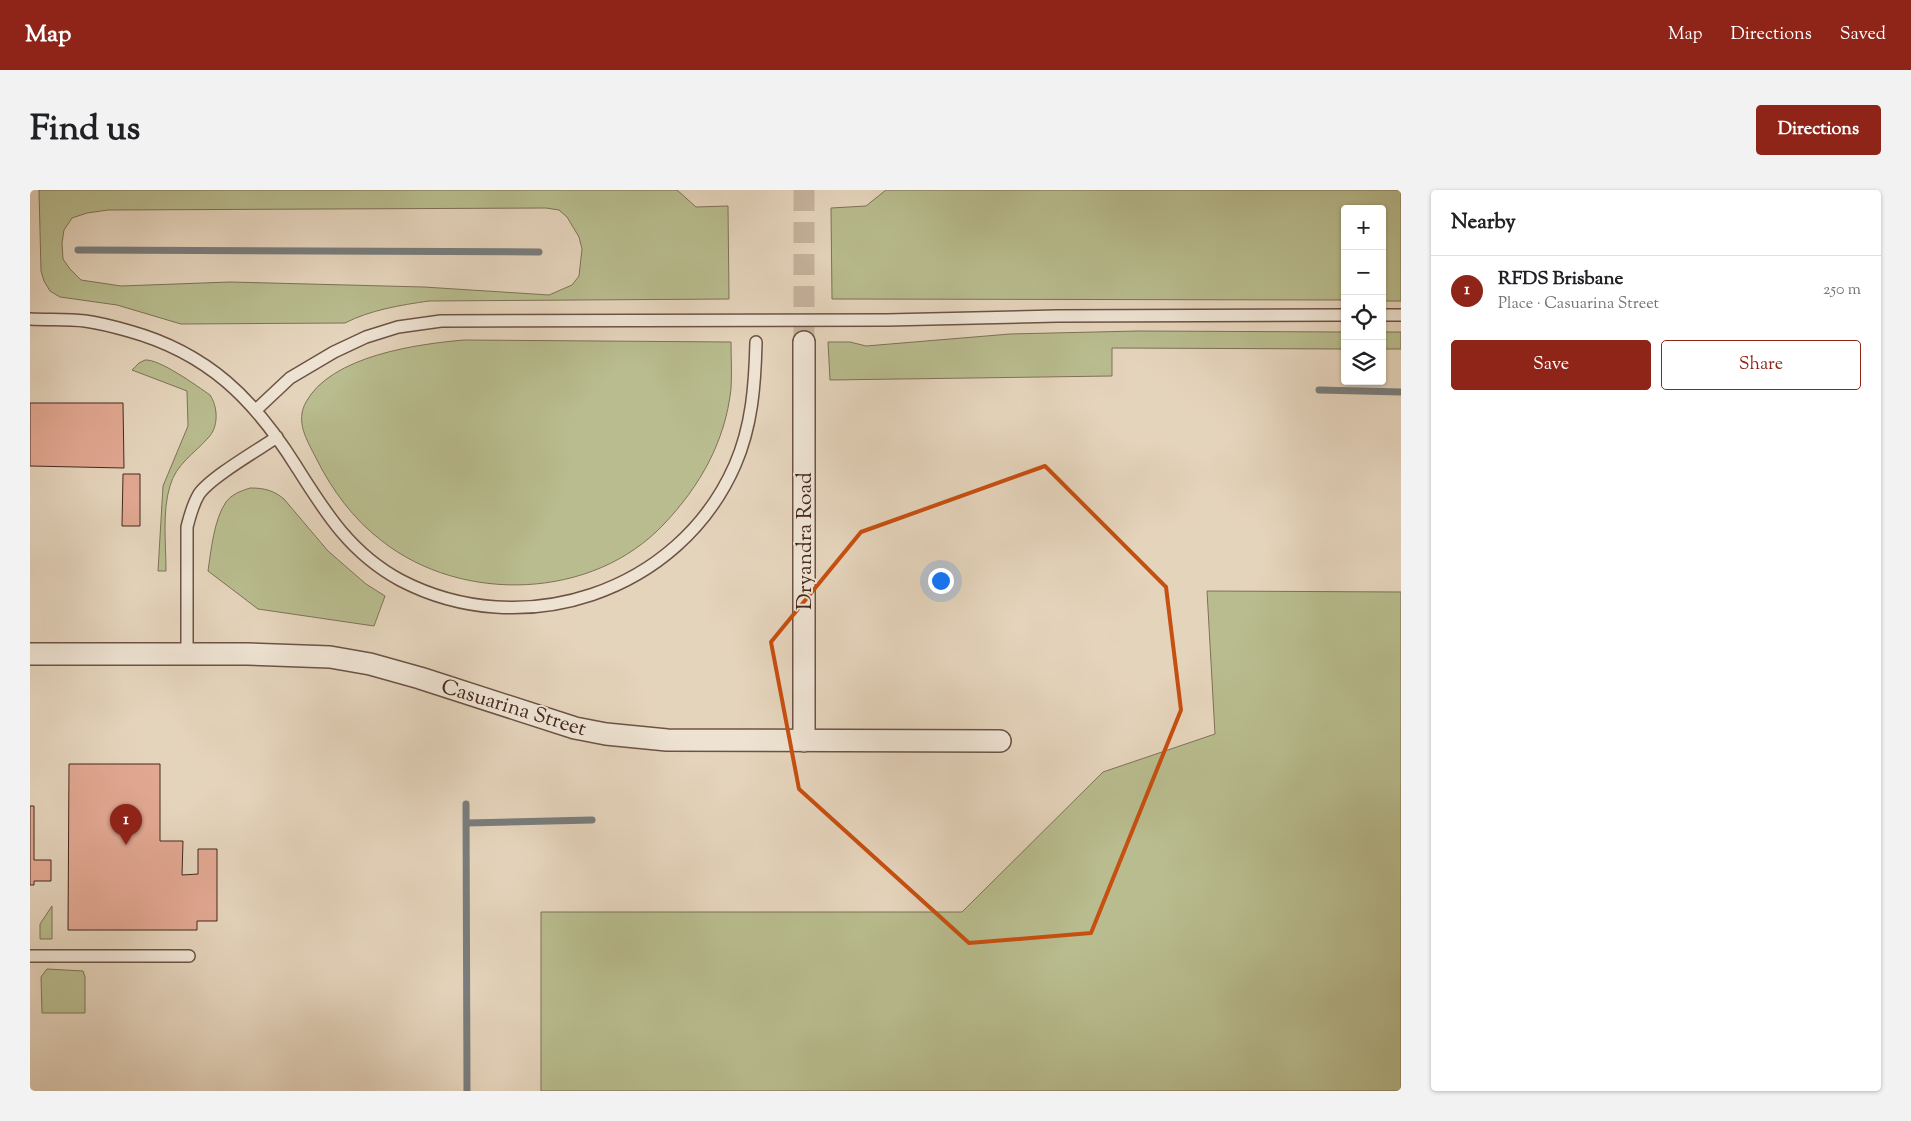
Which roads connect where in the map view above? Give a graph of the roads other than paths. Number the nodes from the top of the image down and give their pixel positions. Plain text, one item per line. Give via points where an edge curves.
1 (1341, 315) edge
2 (1386, 315) edge
3 (1401, 315) edge
4 (30, 319) edge
5 (756, 342) dead end
6 (804, 342) tunnel mouth
7 (256, 410) junction
8 (277, 437) junction
9 (186, 653) junction
10 (30, 654) edge
11 (804, 741) junction
12 (1000, 742) dead end
13 (30, 956) edge
14 (189, 956) dead end

1 - 7 lane via 441,321 398,327 334,352 290,378
2 - 3 lane
4 - 7 lane via 85,321 161,342 205,364
5 - 8 lane via 755,387 747,430 735,465 703,518 678,545 651,566 609,588 566,603 528,608 489,606 453,600 399,579 366,556 342,533
6 - 11 street, Dryandra Road
7 - 8 lane
8 - 9 lane via 214,480 200,493 191,509 187,527
9 - 10 street, Casuarina Street
9 - 11 street, Casuarina Street via 297,655 370,664 575,728 606,734 667,740
11 - 12 street, Casuarina Street
13 - 14 lane

